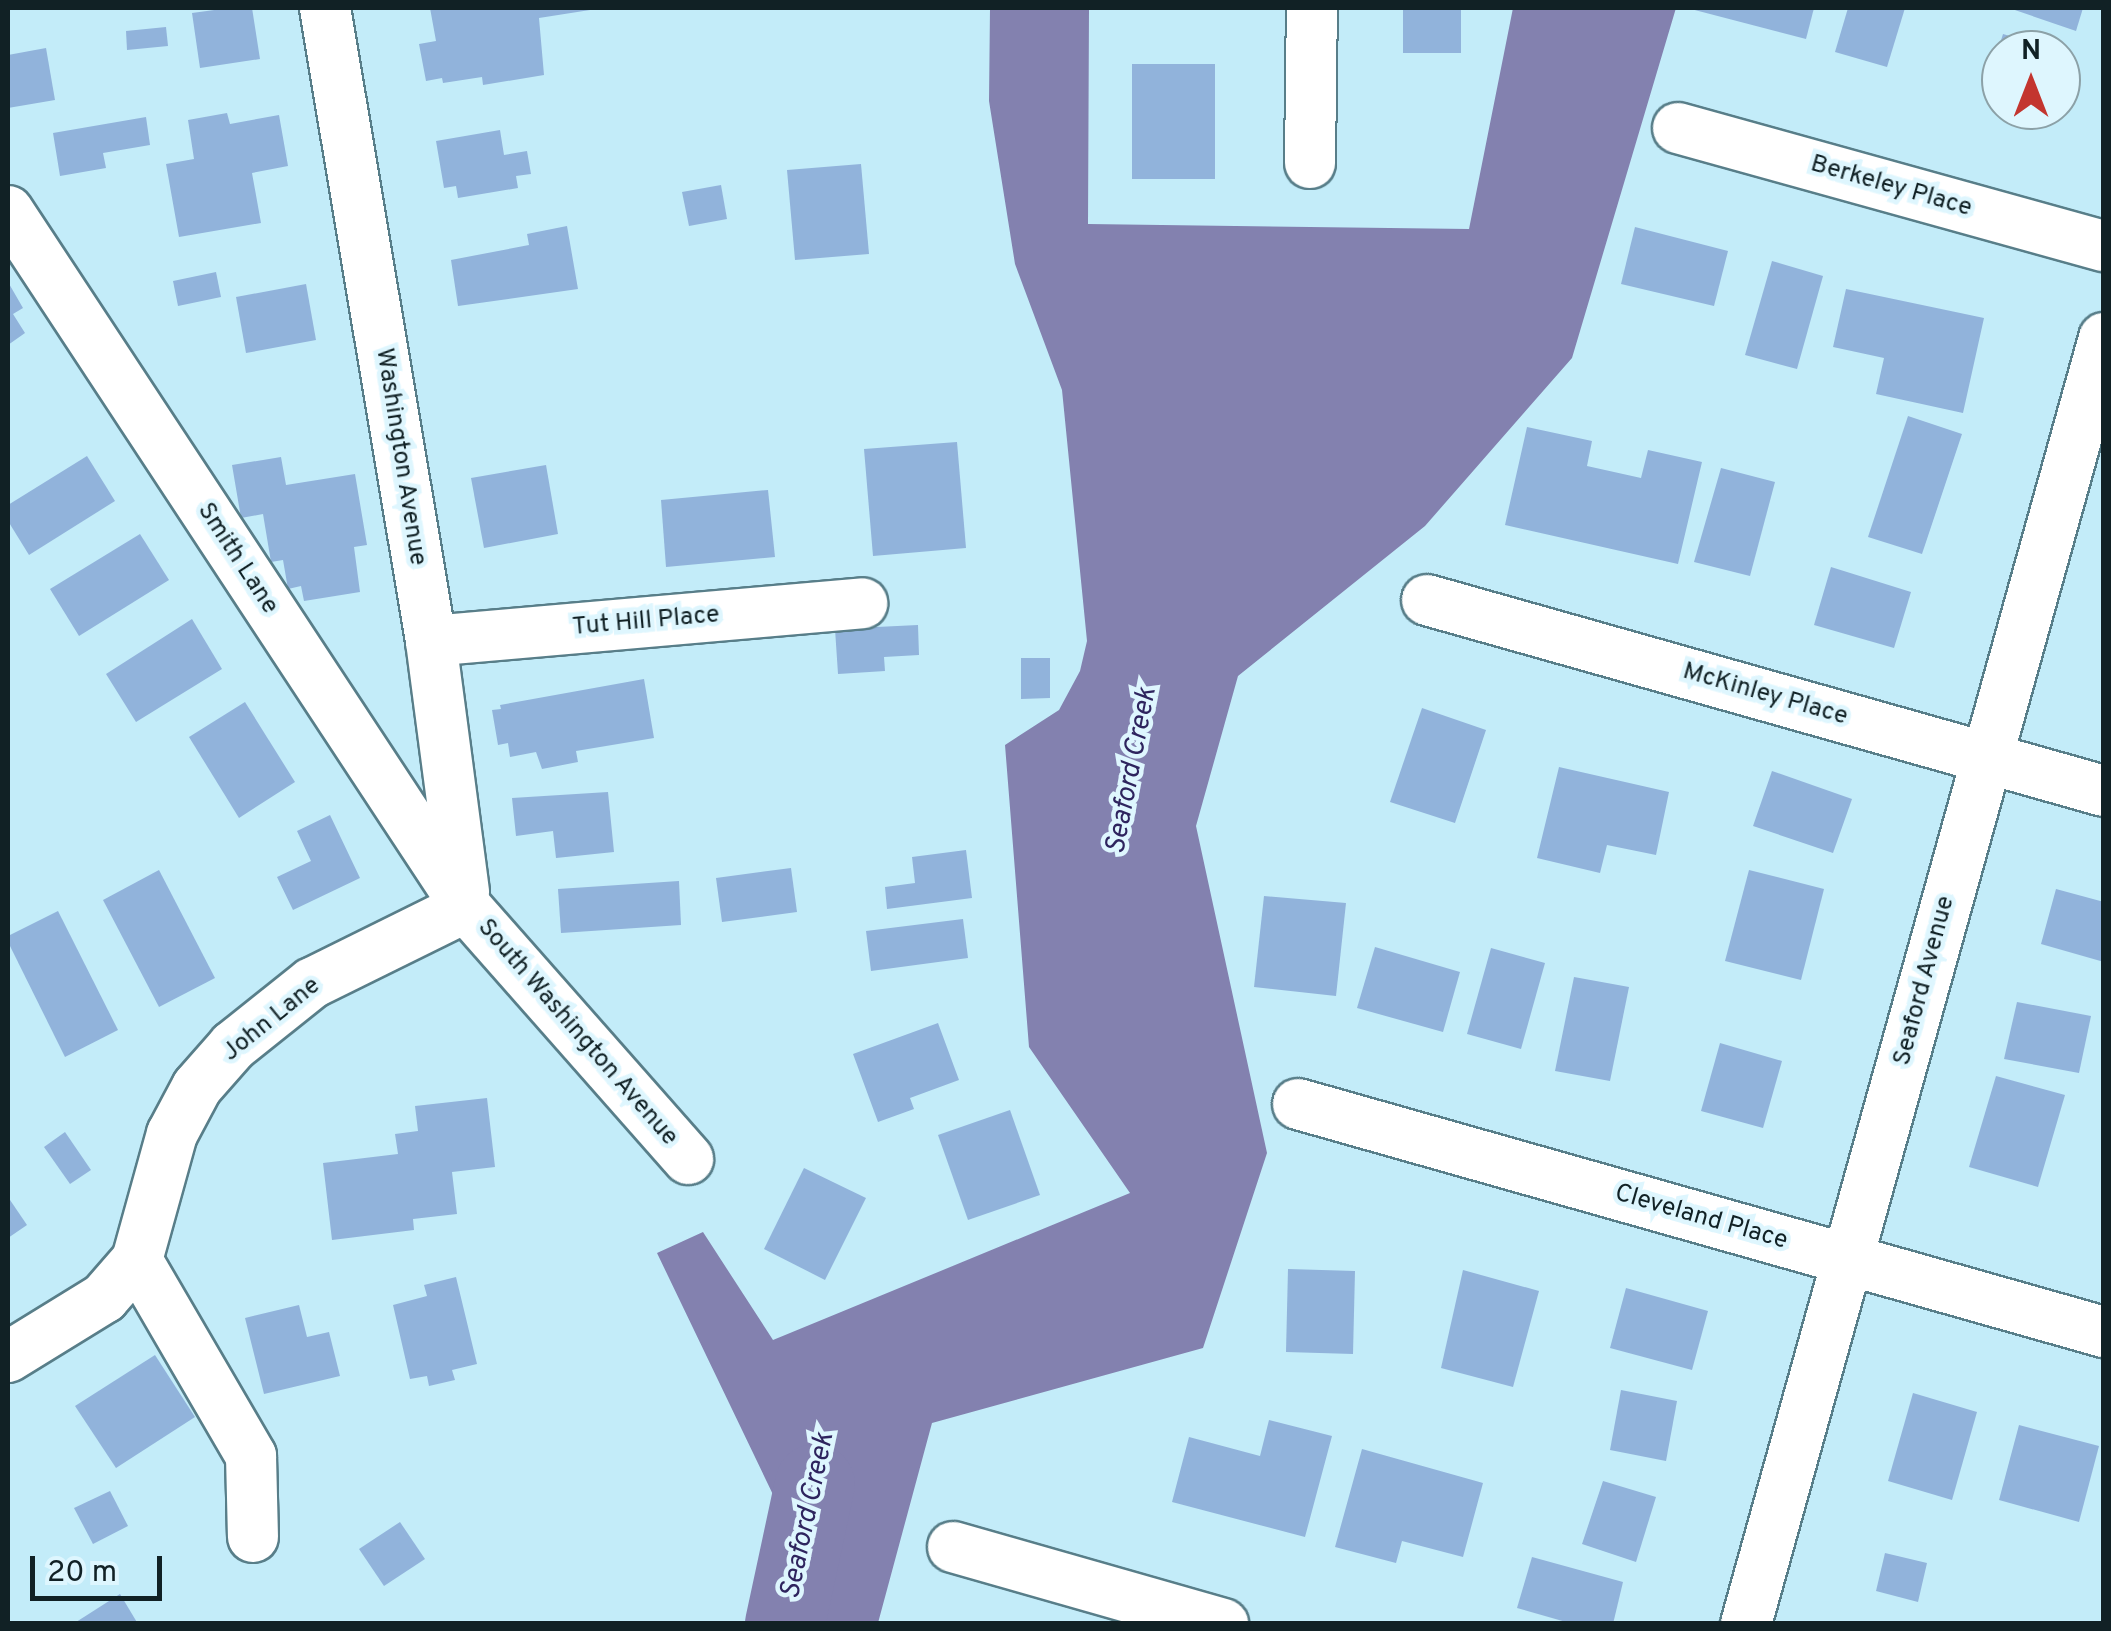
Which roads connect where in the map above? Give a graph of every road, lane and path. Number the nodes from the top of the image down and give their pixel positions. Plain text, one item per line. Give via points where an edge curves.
1 (325, 8) edge
2 (1312, 8) edge
3 (1678, 128) dead end
4 (1310, 162) dead end
5 (8, 211) edge
6 (2104, 246) edge
7 (2104, 338) edge
8 (1428, 600) dead end
9 (862, 602) dead end
10 (430, 641) junction
11 (1986, 758) junction
12 (2104, 791) edge
13 (466, 907) junction
14 (1298, 1104) dead end
15 (688, 1159) dead end
16 (137, 1260) junction
17 (1848, 1260) junction
18 (2104, 1332) edge
19 (8, 1358) edge
20 (253, 1537) dead end
21 (953, 1547) dead end
22 (1223, 1624) edge
23 (1746, 1624) edge

1 - 10 street, Washington Avenue
2 - 4 street
3 - 6 street, Berkeley Place
5 - 13 street, Smith Lane
7 - 11 street, Seaford Avenue
8 - 11 street, McKinley Place
9 - 10 street, Tut Hill Place
10 - 13 street, Washington Avenue
11 - 12 street, McKinley Place
11 - 17 street, Seaford Avenue
13 - 15 street, South Washington Avenue
13 - 16 street, John Lane via 312,983 233,1046 196,1088 172,1134
14 - 17 street, Cleveland Place
16 - 19 street, John Lane via 104,1298
16 - 20 street via 251,1456
17 - 18 street, Cleveland Place
17 - 23 street, Seaford Avenue
21 - 22 street

